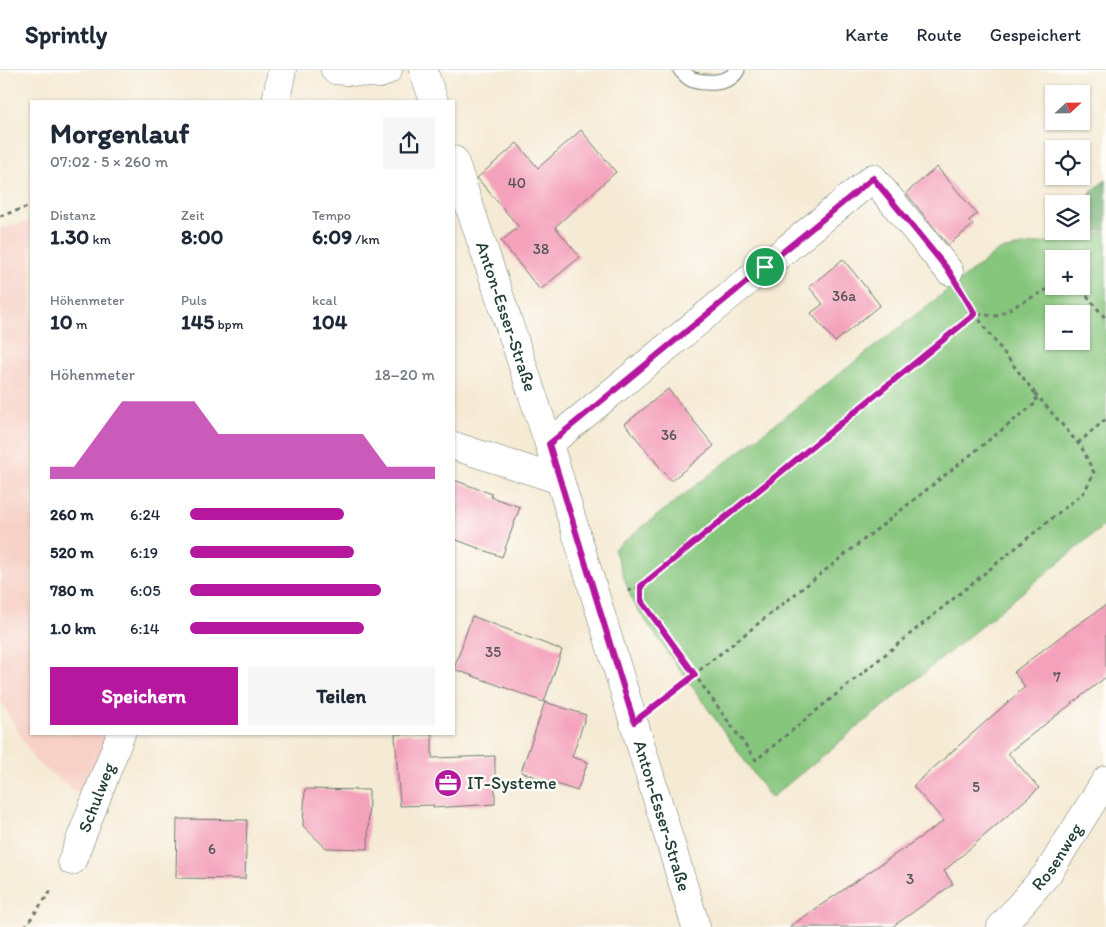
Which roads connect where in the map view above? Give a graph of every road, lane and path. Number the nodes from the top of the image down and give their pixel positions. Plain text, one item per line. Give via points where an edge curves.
1 (282, 70) edge
2 (335, 70) edge
3 (388, 70) edge
4 (423, 70) edge
5 (681, 70) edge
6 (737, 70) edge
7 (276, 100) edge
8 (434, 100) edge
9 (455, 163) edge
10 (30, 206) edge
11 (0, 216) edge
12 (949, 271) joint
13 (1045, 291) edge
14 (1085, 295) edge
15 (975, 314) junction
16 (1106, 319) edge
17 (1034, 392) junction
18 (1106, 419) edge
19 (1078, 443) junction
20 (549, 444) junction
21 (455, 446) edge
22 (560, 480) junction
23 (641, 586) junction
24 (597, 602) junction
25 (695, 675) junction
26 (634, 722) junction
27 (121, 735) edge
28 (1106, 780) edge
29 (72, 861) joint
30 (25, 927) edge
31 (696, 927) edge
32 (1001, 927) edge

1 - 7 street
2 - 3 street via 380,74
4 - 8 street
5 - 6 lane via 692,80 720,82
9 - 20 street, Anton-Esser-Straße
10 - 11 path
12 - 15 path
12 - 20 street via 873,178
13 - 15 path via 996,316
14 - 16 path
15 - 17 path
15 - 23 path
17 - 19 path
17 - 25 path via 1037,402
18 - 19 path
19 - 25 path via 1094,473 1084,492 756,760
20 - 22 street, Anton-Esser-Straße
21 - 22 street
22 - 24 street, Anton-Esser-Straße
23 - 24 path
23 - 25 path via 641,600
24 - 26 street, Anton-Esser-Straße
25 - 26 path
26 - 31 street, Anton-Esser-Straße
27 - 29 street, Schulweg
28 - 32 street, Rosenweg via 1048,873
29 - 30 path

